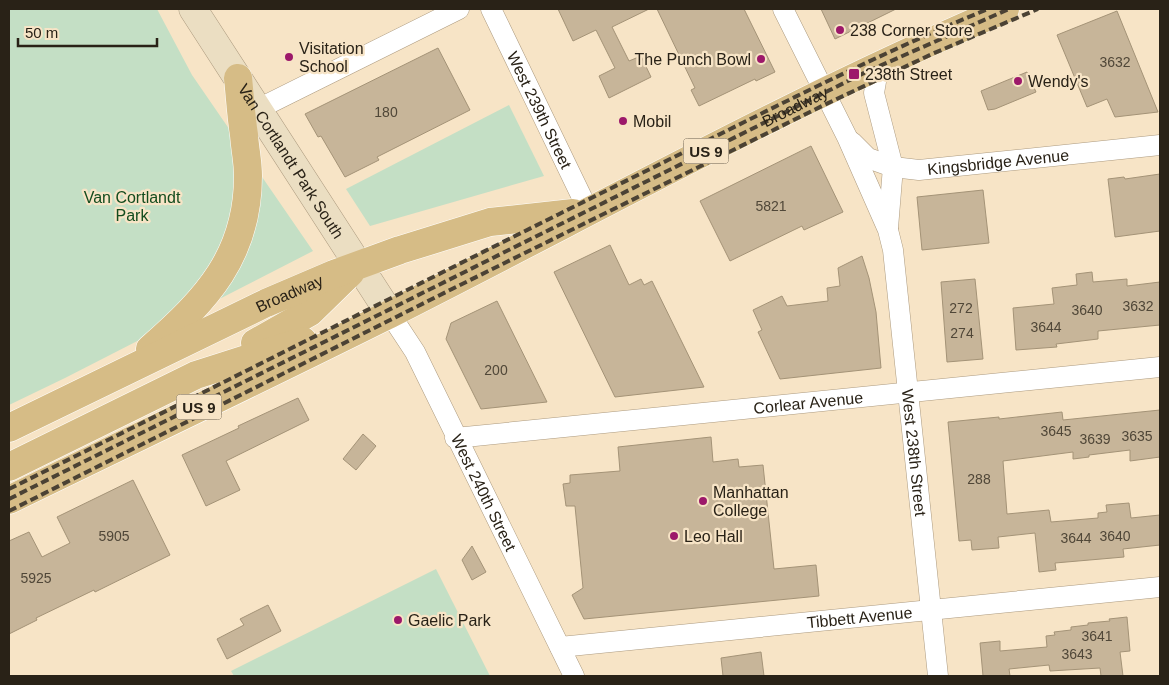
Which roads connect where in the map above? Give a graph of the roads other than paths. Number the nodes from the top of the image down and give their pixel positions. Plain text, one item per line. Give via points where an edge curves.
1 (193, 9) edge
2 (459, 9) edge
3 (491, 9) edge
4 (783, 9) edge
5 (1004, 9) edge
6 (879, 64) junction
7 (238, 78) junction
8 (824, 91) junction
9 (258, 109) junction
10 (847, 137) junction
11 (1160, 145) edge
12 (892, 167) junction
13 (589, 212) junction
14 (888, 230) junction
15 (358, 265) junction
16 (390, 314) junction
17 (1160, 367) edge
18 (123, 372) junction
19 (196, 375) junction
20 (909, 392) junction
21 (9, 428) edge
22 (456, 438) junction
23 (9, 467) edge
24 (9, 500) edge
25 (1160, 587) edge
26 (931, 609) junction
27 (560, 647) junction
28 (574, 676) edge
29 (938, 676) edge

1 - 7 main road, Van Cortlandt Park South
2 - 9 street
3 - 13 street, West 239th Street
4 - 8 street, West 238th Street
5 - 6 main road, Broadway / US 9
6 - 8 main road, Broadway / US 9
6 - 12 street, West 238th Street via 874,93
7 - 9 main road, Van Cortlandt Park South
7 - 18 main road via 248,176 246,207 238,239 222,273 206,295
8 - 10 street, West 238th Street
8 - 13 main road, Broadway / US 9
9 - 15 main road, Van Cortlandt Park South
10 - 12 street, Kingsbridge Avenue via 868,158
10 - 14 street, West 238th Street
11 - 12 street, Kingsbridge Avenue via 919,170
12 - 14 street, West 238th Street
13 - 15 main road, Broadway / US 9 via 490,222
13 - 16 main road, Broadway / US 9
14 - 20 street, West 238th Street via 896,272
15 - 16 main road, Van Cortlandt Park South
15 - 18 main road, Broadway / US 9 via 266,302
15 - 19 main road via 302,317
16 - 19 main road, Broadway / US 9
16 - 22 street, West 240th Street via 415,352
16 - 24 main road, Broadway / US 9
17 - 20 street, Corlear Avenue
18 - 21 main road, Broadway / US 9
19 - 23 main road, Broadway / US 9
20 - 22 street, Corlear Avenue
20 - 26 street, West 238th Street
22 - 27 street, West 240th Street
25 - 26 street, Tibbett Avenue
26 - 27 street, Tibbett Avenue
26 - 29 street, West 238th Street
27 - 28 street, West 240th Street

